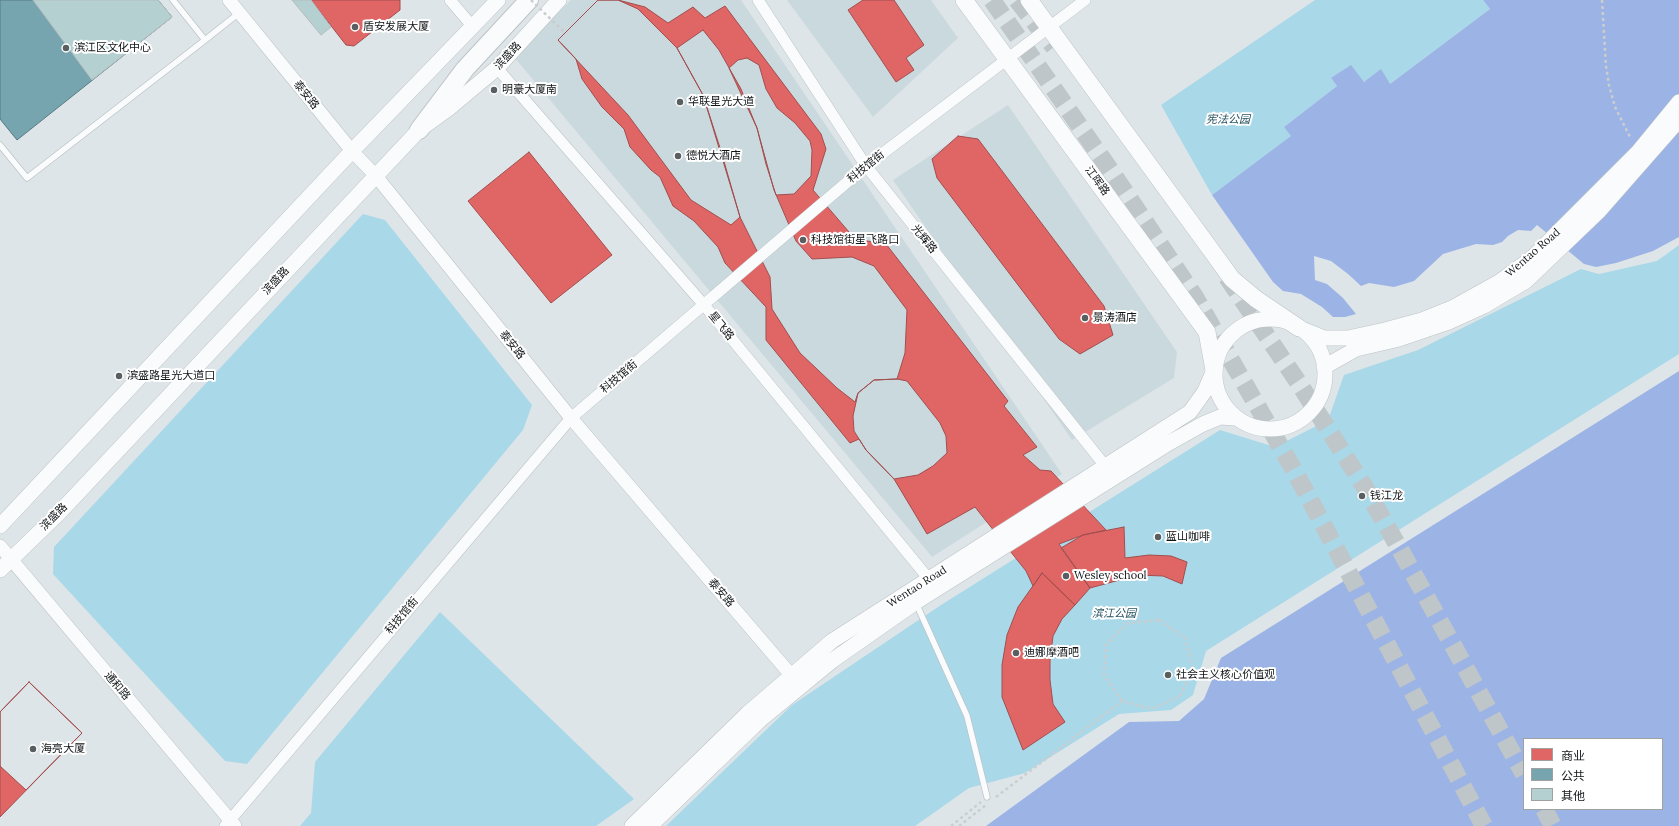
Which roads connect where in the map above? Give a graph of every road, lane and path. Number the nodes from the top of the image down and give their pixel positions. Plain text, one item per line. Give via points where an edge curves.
1 (174, 0) edge
2 (229, 0) edge
3 (450, 0) edge
4 (498, 0) edge
5 (530, 0) edge
6 (559, 0) edge
7 (758, 0) edge
8 (964, 0) edge
9 (1029, 0) edge
10 (1085, 0) edge
11 (1602, 0) edge
12 (239, 12) junction
13 (473, 27) junction
14 (1049, 28) junction
15 (565, 33) dead end
16 (205, 40) junction
17 (1006, 58) junction
18 (497, 68) junction
19 (1679, 102) edge
20 (1679, 120) edge
21 (419, 130) junction
22 (0, 145) edge
23 (352, 151) junction
24 (1638, 152) junction
25 (866, 166) junction
26 (376, 176) junction
27 (1537, 262) junction
28 (704, 305) junction
29 (1299, 328) junction
30 (1324, 367) junction
31 (1214, 370) junction
32 (570, 418) junction
33 (1236, 418) junction
34 (1106, 467) junction
35 (0, 526) edge
36 (0, 546) edge
37 (11, 558) junction
38 (0, 570) edge
39 (933, 585) junction
40 (916, 602) junction
41 (796, 681) junction
42 (1122, 701) junction
43 (993, 799) dead end
44 (987, 800) junction
45 (229, 824) edge
46 (632, 826) edge
47 (650, 826) edge
48 (951, 826) edge
49 (959, 826) edge

1 - 16 lane
2 - 12 street, 泰安路
3 - 13 street
4 - 13 main road
5 - 15 path, bridge
5 - 21 highway via 465,69
6 - 18 main road, 滨盛路
7 - 25 street, 光辉路
8 - 17 main road, 江晖路
9 - 14 main road
10 - 14 street, 科技馆街
11 - 24 path via 1609,85 1615,107
12 - 16 lane
12 - 23 street, 泰安路
13 - 23 main road
14 - 17 street, 科技馆街
14 - 29 main road via 1232,279
16 - 22 lane via 27,178
17 - 25 street, 科技馆街
17 - 31 main road, 江晖路 via 1207,332
18 - 21 main road, 滨盛路
18 - 28 street, 星飞路
19 - 24 main road, Wentao Road
20 - 27 main road, Wentao Road via 1599,211
21 - 26 main road, 滨盛路
23 - 26 street, 泰安路
23 - 35 main road
24 - 27 main road, Wentao Road via 1578,214
25 - 28 street, 科技馆街
25 - 34 street, 光辉路
26 - 32 street, 泰安路
26 - 37 main road, 滨盛路 via 59,513
27 - 29 main road, Wentao Road via 1452,308 1422,320 1348,338 1324,338
27 - 30 main road, Wentao Road via 1526,280 1484,306 1449,322 1399,339 1356,349
28 - 32 street, 科技馆街
28 - 39 street, 星飞路
29 - 30 main road via 1311,338 1320,351
29 - 31 main road via 1282,320 1263,320 1247,324 1233,332 1223,345
30 - 33 main road via 1324,385 1317,402 1305,416 1289,426 1271,429 1252,426
31 - 33 main road via 1216,388 1224,405
31 - 34 main road, Wentao Road via 1205,391 1190,412
32 - 41 street, 泰安路
32 - 45 street, 科技馆街
33 - 39 main road, Wentao Road via 1220,417 1203,424
34 - 39 main road, Wentao Road
36 - 37 street, 通和路
37 - 38 main road, 滨盛路
37 - 45 street, 通和路
39 - 40 main road, Wentao Road
39 - 41 main road, Wentao Road via 832,641
40 - 41 main road, Wentao Road via 833,660
40 - 44 lane via 967,716
41 - 46 main road, Wentao Road via 748,713
41 - 47 main road, Wentao Road via 760,720
42 - 42 path via 1152,709 1180,696 1193,668 1185,638 1159,620 1128,623 1106,645 1104,668 1104,676
42 - 43 path
44 - 48 path
44 - 49 path

